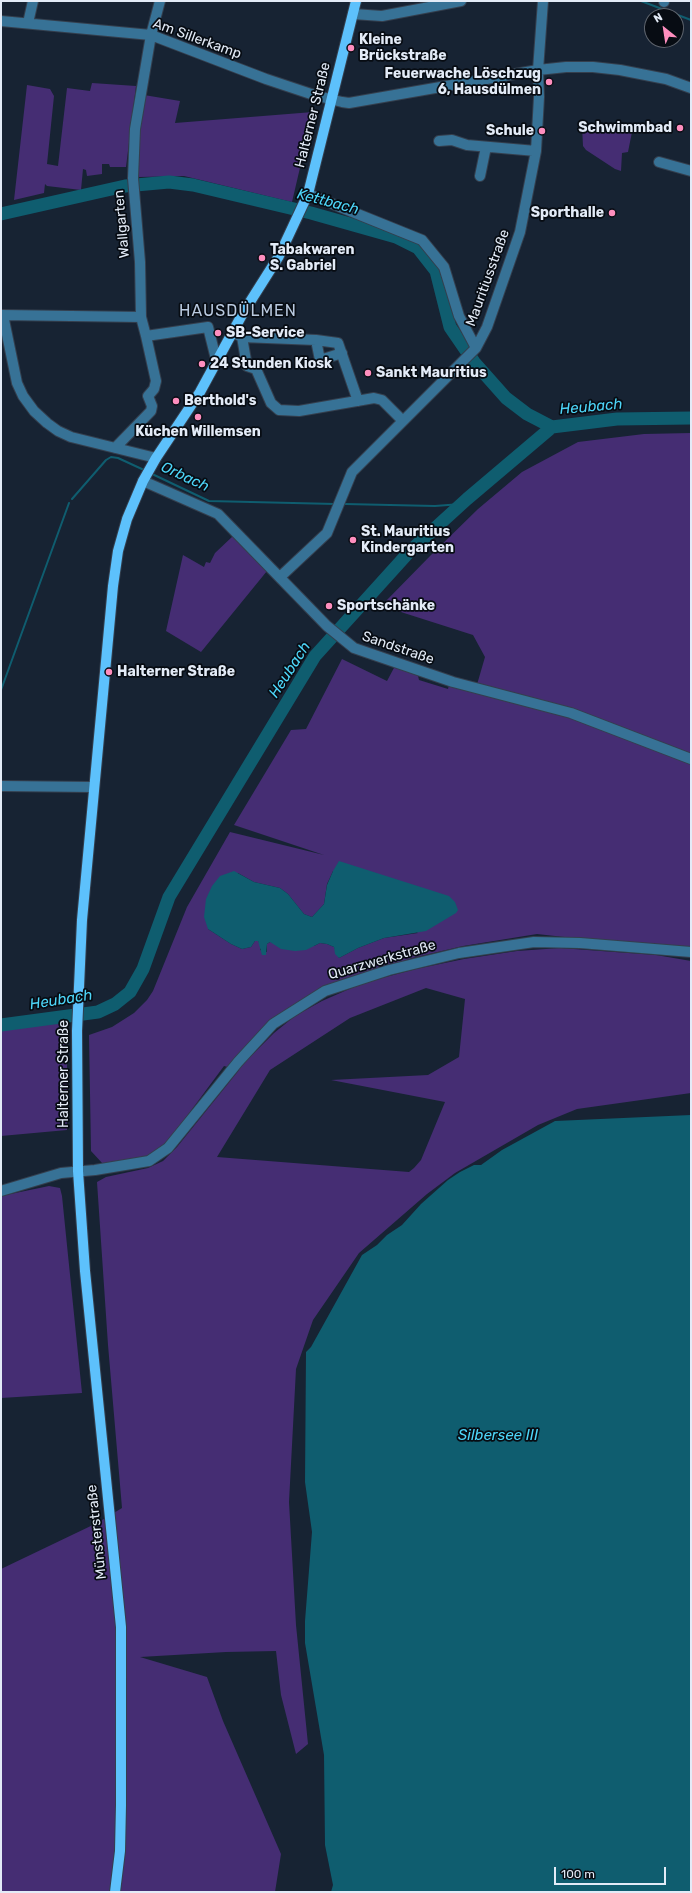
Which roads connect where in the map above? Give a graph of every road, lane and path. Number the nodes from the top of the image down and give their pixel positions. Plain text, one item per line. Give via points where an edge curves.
1 (33, 1) edge
2 (160, 1) edge
3 (356, 1) edge
4 (461, 1) edge
5 (543, 1) edge
6 (353, 14) junction
7 (1, 21) edge
8 (28, 22) junction
9 (151, 35) junction
10 (538, 70) junction
11 (691, 88) edge
12 (332, 99) junction
13 (439, 141) dead end
14 (486, 146) junction
15 (536, 151) junction
16 (659, 162) dead end
17 (691, 171) edge
18 (480, 176) dead end
19 (306, 198) junction
20 (2, 315) edge
21 (142, 318) junction
22 (238, 335) junction
23 (146, 336) junction
24 (316, 340) junction
25 (474, 349) junction
26 (342, 353) junction
27 (217, 363) junction
28 (358, 400) junction
29 (403, 421) junction
30 (115, 448) junction
31 (156, 458) junction
32 (144, 479) junction
33 (280, 577) junction
34 (691, 758) edge
35 (1, 786) edge
36 (93, 787) junction
37 (691, 952) edge
38 (78, 1171) junction
39 (1, 1191) edge
40 (115, 1892) edge

1 - 8 street
2 - 9 street, Wallgarten
3 - 6 main road, Halterner Straße
4 - 6 street via 382,16
5 - 10 street, Mauritiusstraße
6 - 12 main road, Halterner Straße
7 - 8 street, Am Sillerkamp
8 - 9 street, Am Sillerkamp
9 - 12 street, Am Sillerkamp via 266,79
9 - 21 street, Wallgarten via 135,129 133,178
10 - 11 street, Am Sillerkamp via 593,67 613,69 666,79
10 - 12 street, Am Sillerkamp via 349,102
10 - 15 street, Mauritiusstraße
12 - 19 main road, Halterner Straße
13 - 14 street via 452,140 467,145
14 - 15 street
14 - 18 street
15 - 25 street, Mauritiusstraße via 520,232 487,327
16 - 17 street
19 - 22 main road, Halterner Straße
19 - 25 street via 422,240 444,267 458,316
20 - 21 street
20 - 30 street via 17,383 34,411 58,431 71,437
21 - 23 street, Wallgarten
22 - 24 street
22 - 27 main road, Halterner Straße
22 - 28 street via 247,366 256,369 271,403 279,410 299,411
23 - 27 street via 208,327
23 - 30 street, Wallgarten via 156,382 148,396 151,411
24 - 26 street via 338,343
24 - 26 street via 320,360
25 - 29 street, Mauritiusstraße
26 - 28 street
27 - 31 main road, Halterner Straße
28 - 29 street via 382,400
29 - 33 street, Mauritiusstraße via 352,472 327,533
30 - 31 street
31 - 32 main road, Halterner Straße
32 - 33 street, Sandstraße via 218,514
32 - 36 main road, Halterner Straße via 127,519 118,551
33 - 34 street, Sandstraße via 327,626 354,648 453,682 571,713
35 - 36 street
36 - 38 main road, Halterner Straße via 76,1031
37 - 38 street, Quarzwerkstraße via 534,942 459,953 389,970 325,991 273,1024 238,1062 168,1148 149,1161
38 - 39 street, Quarzwerkstraße via 55,1174
38 - 40 main road, Münsterstraße via 85,1271 120,1627 121,1805 120,1851

